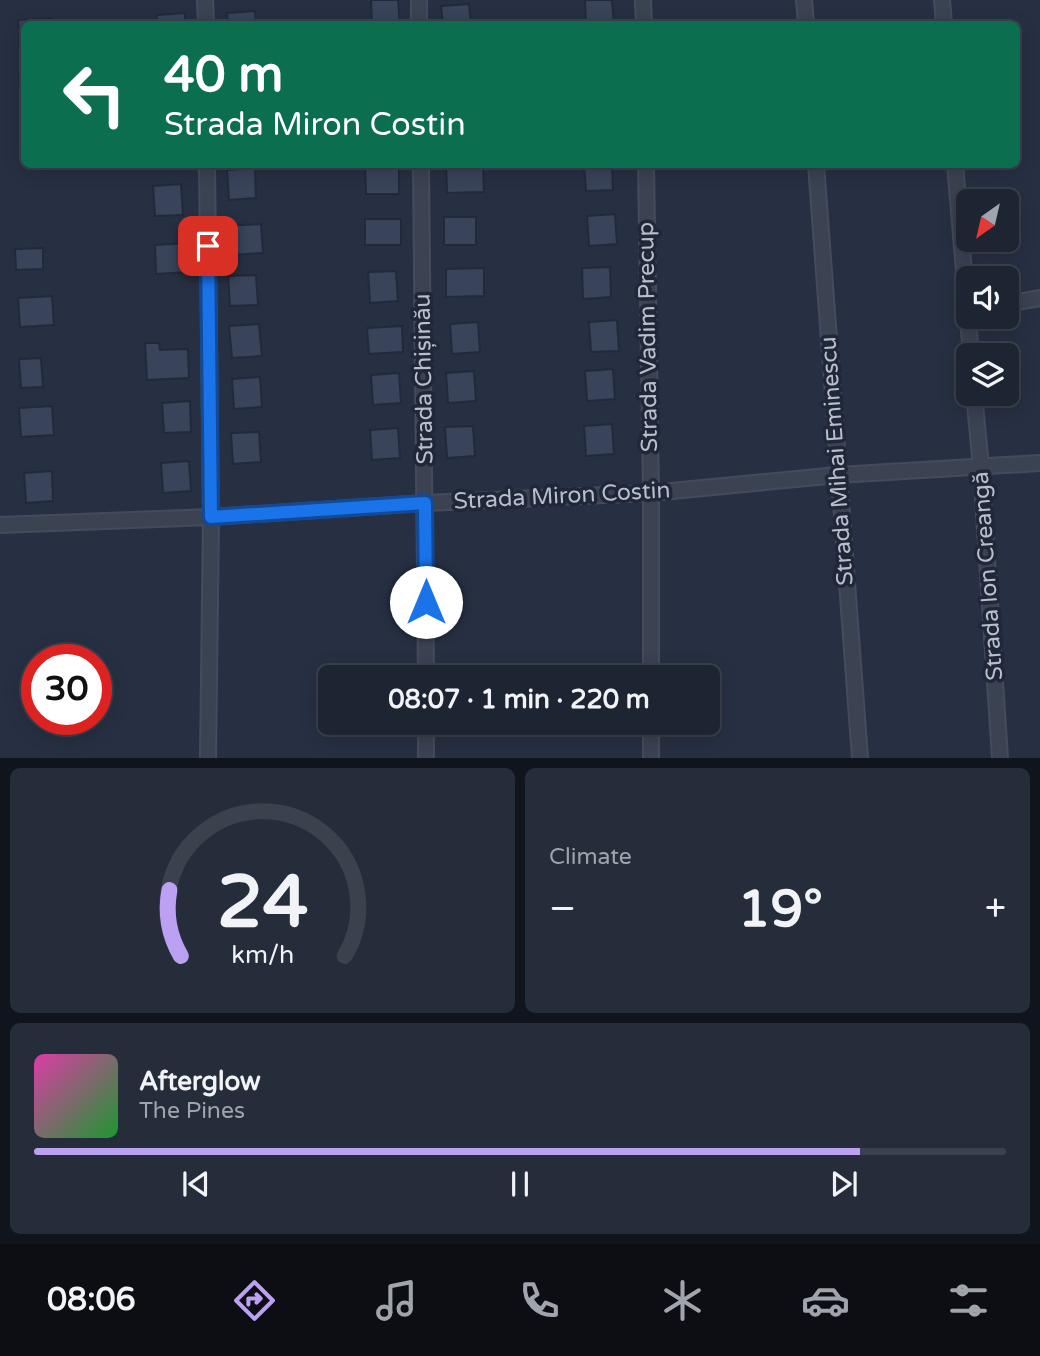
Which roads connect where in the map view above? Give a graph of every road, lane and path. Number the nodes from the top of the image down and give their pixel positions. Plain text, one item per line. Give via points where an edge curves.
1 (205, 0) edge
2 (419, 0) edge
3 (643, 0) edge
4 (804, 0) edge
5 (942, 0) edge
6 (205, 21) edge
7 (419, 21) edge
8 (644, 21) edge
9 (806, 21) edge
10 (944, 21) edge
11 (207, 168) edge
12 (421, 168) edge
13 (646, 168) edge
14 (816, 168) edge
15 (955, 168) edge
16 (963, 266) edge
17 (1040, 298) edge
18 (1019, 302) edge
19 (975, 406) edge
20 (1040, 463) edge
21 (981, 467) junction
22 (838, 475) junction
23 (651, 493) junction
24 (425, 503) junction
25 (211, 517) junction
26 (0, 525) edge
27 (426, 665) edge
28 (651, 665) edge
29 (426, 735) edge
30 (650, 735) edge
31 (208, 758) edge
32 (426, 758) edge
33 (650, 758) edge
34 (860, 758) edge
35 (1000, 758) edge

1 - 6 street
2 - 7 street
3 - 8 street
4 - 9 street
5 - 10 street
11 - 25 street
12 - 24 street, Strada Chișinău
13 - 23 street, Strada Vadim Precup
14 - 22 street, Strada Mihai Eminescu
15 - 16 street
17 - 18 street
19 - 21 street, Strada Ion Creangă
20 - 21 street, Strada Miron Costin
21 - 22 street, Strada Miron Costin
21 - 35 street, Strada Ion Creangă
22 - 23 street, Strada Miron Costin
22 - 34 street, Strada Mihai Eminescu
23 - 24 street, Strada Miron Costin
23 - 28 street, Strada Vadim Precup
24 - 25 street, Strada Miron Costin
24 - 27 street, Strada Chișinău
25 - 26 street, Strada Miron Costin
25 - 31 street
29 - 32 street
30 - 33 street

